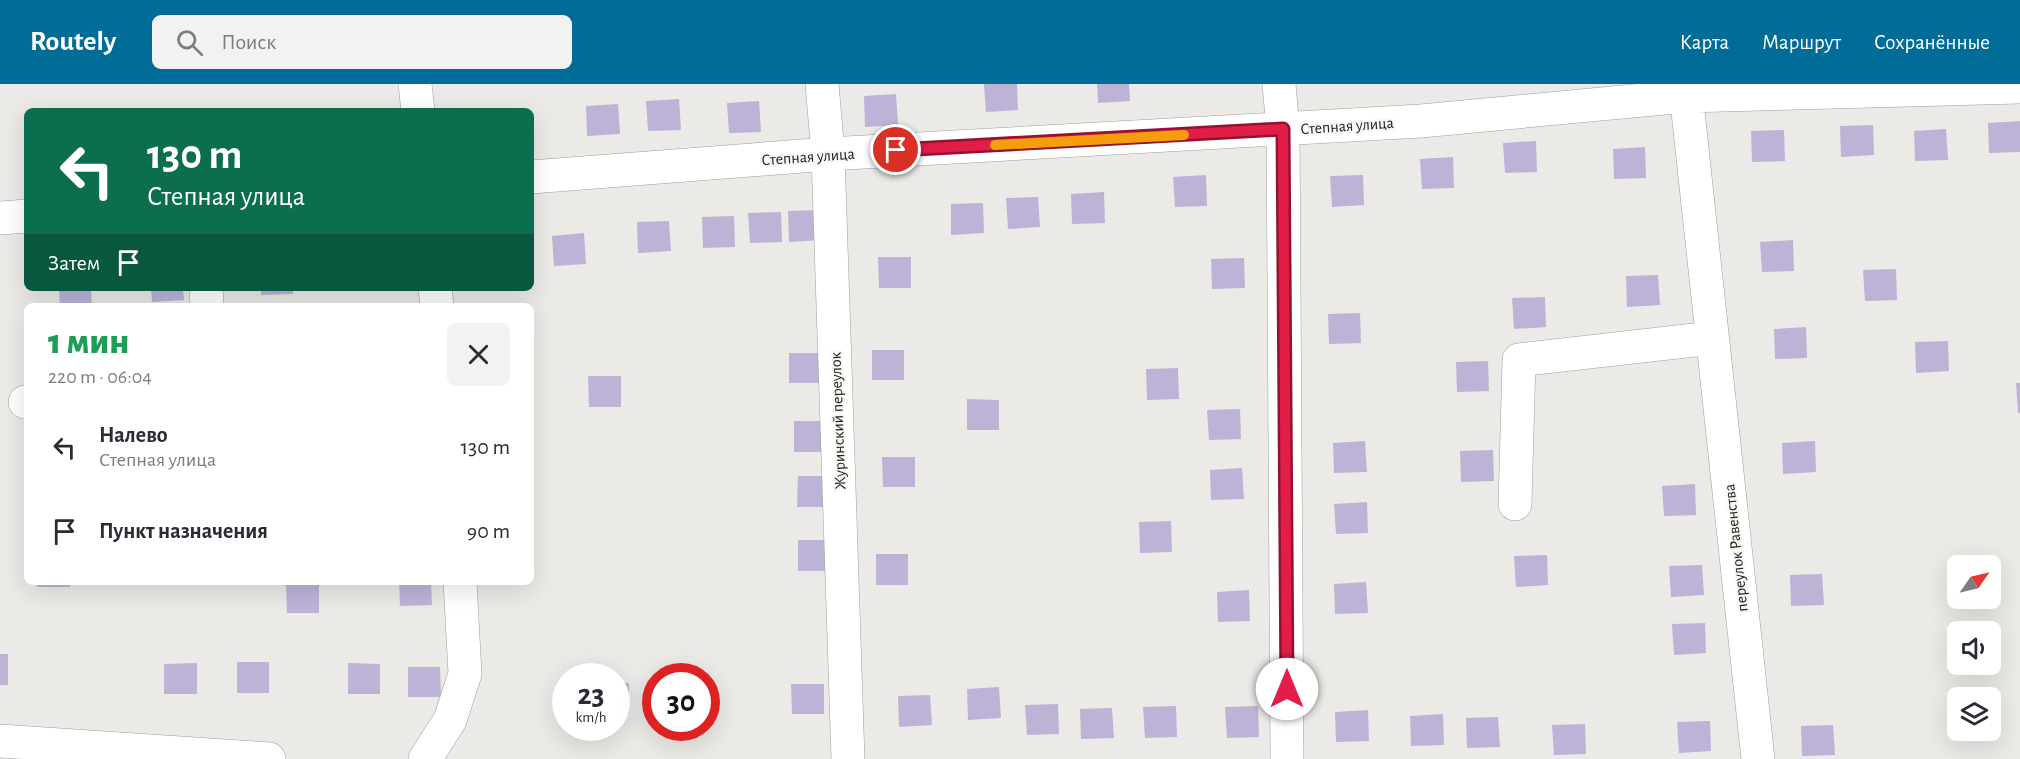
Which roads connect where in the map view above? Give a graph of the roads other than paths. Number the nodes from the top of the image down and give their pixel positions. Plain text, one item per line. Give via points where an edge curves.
1 (415, 84) edge
2 (822, 84) edge
3 (1279, 84) edge
4 (2020, 87) edge
5 (1685, 90) edge
6 (418, 108) edge
7 (1283, 129) junction
8 (828, 154) junction
9 (534, 177) edge
10 (24, 216) edge
11 (0, 218) edge
12 (1712, 338) junction
13 (1515, 504) dead end
14 (460, 585) edge
15 (0, 741) edge
16 (269, 759) edge
17 (425, 759) edge
18 (848, 759) edge
19 (1287, 759) edge
20 (1758, 759) edge

1 - 6 street
2 - 8 street, Журинский переулок
3 - 7 street
4 - 5 street, Степная улица
5 - 7 street, Степная улица via 1421,121
5 - 12 street, переулок Равенства
7 - 8 street, Степная улица
7 - 19 street
8 - 9 street, Степная улица
8 - 18 street, Журинский переулок
10 - 11 street
12 - 13 street via 1519,360
12 - 20 street, переулок Равенства
14 - 17 street via 465,674 450,720
15 - 16 street

